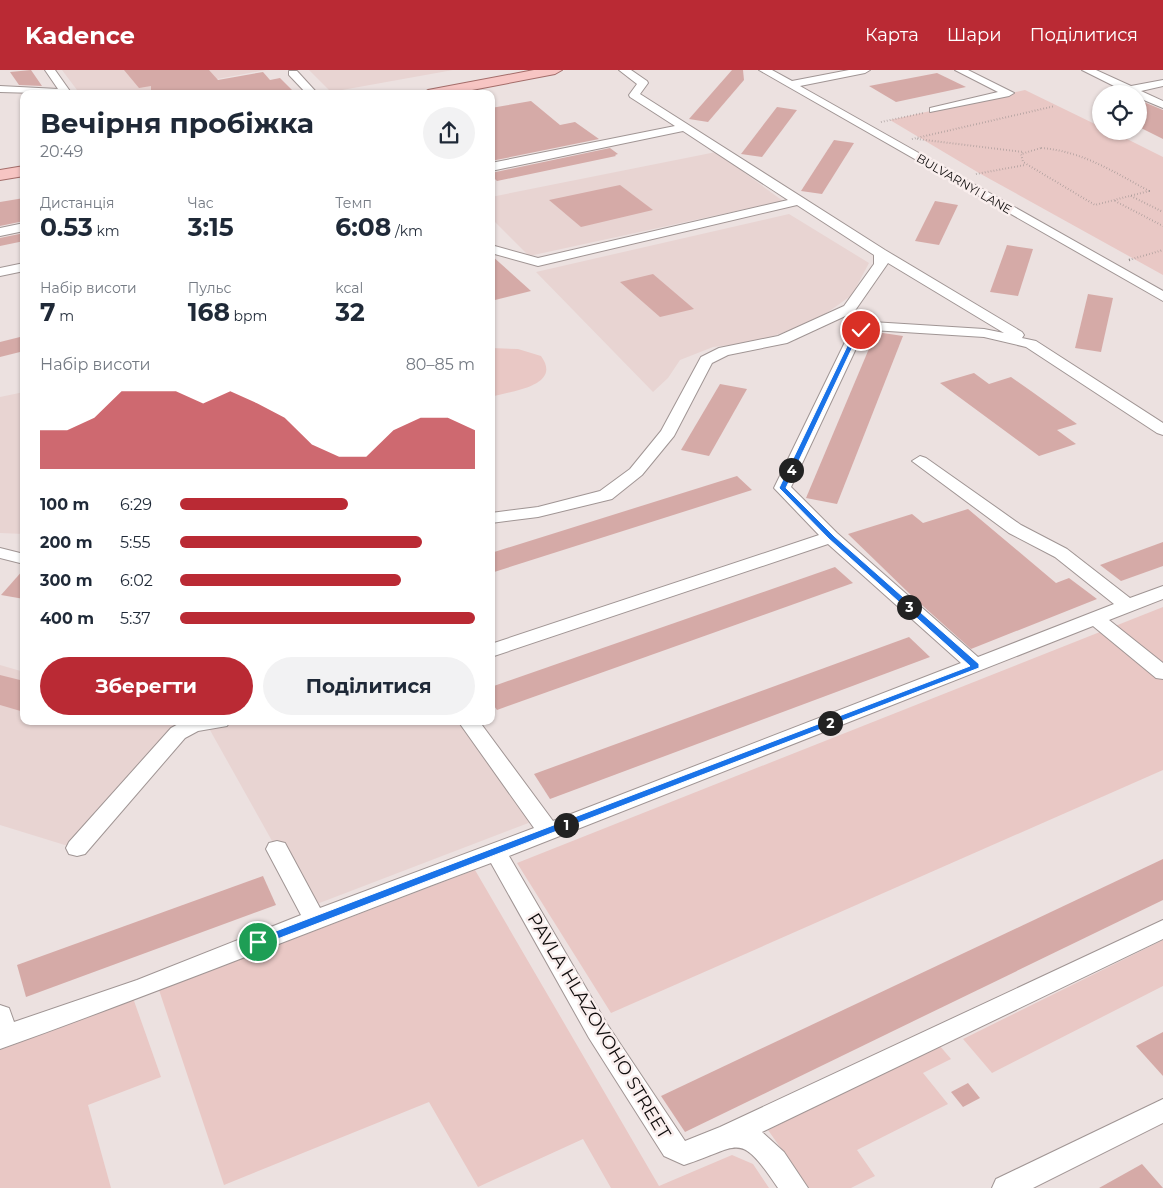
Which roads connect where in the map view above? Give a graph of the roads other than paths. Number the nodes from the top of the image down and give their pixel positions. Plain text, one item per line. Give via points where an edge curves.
1 (50, 70) edge
2 (555, 70) edge
3 (624, 70) edge
4 (764, 70) edge
5 (864, 70) edge
6 (960, 70) edge
7 (1087, 70) edge
8 (293, 73) dead end
9 (1163, 83) edge
10 (790, 85) junction
11 (1120, 85) edge
12 (1147, 88) edge
13 (0, 89) edge
14 (20, 90) edge
15 (64, 90) edge
16 (310, 90) edge
17 (449, 90) edge
18 (1147, 97) edge
19 (1163, 105) edge
20 (934, 110) road end
21 (683, 128) junction
22 (495, 166) edge
23 (20, 172) edge
24 (0, 175) edge
25 (798, 201) junction
26 (20, 228) edge
27 (0, 232) edge
28 (495, 250) edge
29 (880, 253) junction
30 (20, 268) edge
31 (0, 272) edge
32 (1163, 298) edge
33 (1031, 344) junction
34 (1163, 430) edge
35 (920, 461) dead end
36 (495, 517) edge
37 (831, 538) junction
38 (0, 554) edge
39 (20, 558) edge
40 (1163, 592) edge
41 (1127, 605) junction
42 (1095, 618) junction
43 (495, 650) edge
44 (976, 666) junction
45 (1163, 673) edge
46 (198, 725) edge
47 (471, 725) edge
48 (548, 831) junction
49 (77, 848) dead end
50 (277, 849) dead end
51 (496, 852) junction
52 (315, 919) junction
53 (1163, 929) edge
54 (2, 1030) edge
55 (1163, 1110) edge
56 (729, 1135) junction
57 (794, 1188) edge
58 (1006, 1188) edge

1 - 15 street
2 - 17 main road
3 - 21 street via 643,82 634,95
4 - 10 street, BULVARNYI LANE
5 - 10 street
6 - 20 lane via 1009,94
7 - 11 lane
8 - 16 street
9 - 12 street
10 - 32 street, BULVARNYI LANE
13 - 14 lane
18 - 19 street
21 - 22 street
21 - 25 street
23 - 24 main road
25 - 28 street via 538,262
25 - 29 street
26 - 27 street
29 - 33 street
29 - 36 street via 880,264 849,310 782,340 724,351 706,360 668,433 636,472 606,495 538,512
30 - 31 street
33 - 34 street
33 - 37 street via 984,333 872,326 861,330 853,340 782,488
35 - 41 street via 1015,529 1061,553
37 - 43 street
37 - 44 street
38 - 39 street
40 - 41 street
41 - 42 street
42 - 44 street
42 - 45 street
44 - 48 street
46 - 49 street via 178,733
47 - 48 street
48 - 51 street
50 - 52 street
51 - 52 street
51 - 56 street, PAVLA HLAZOVOHO STREET via 598,1030 673,1148 684,1153
52 - 54 street via 145,987
53 - 56 street, PAVLA HLAZOVOHO STREET
55 - 58 street
56 - 57 street via 742,1135 754,1140

